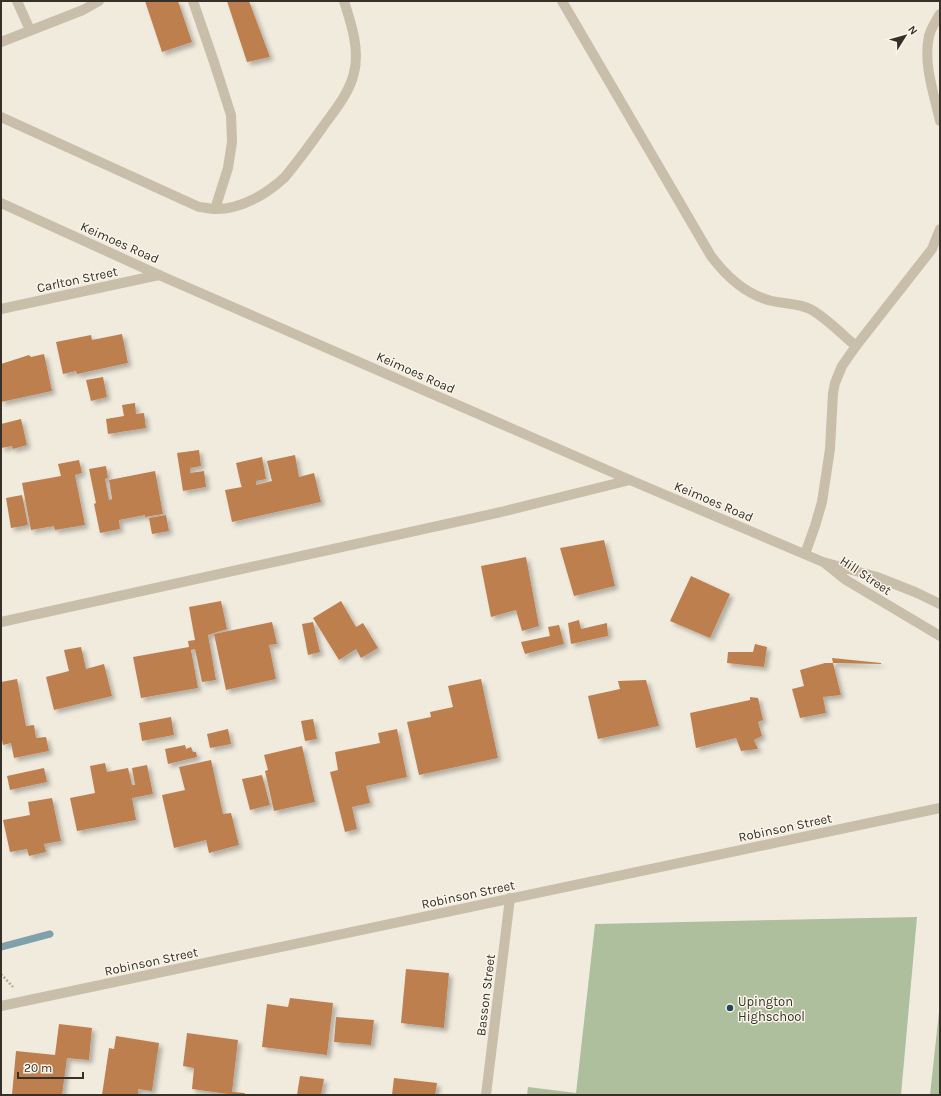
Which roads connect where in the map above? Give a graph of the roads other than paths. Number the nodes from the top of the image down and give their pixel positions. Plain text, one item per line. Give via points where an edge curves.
1 (17, 1) edge
2 (99, 1) edge
3 (193, 1) edge
4 (344, 1) edge
5 (562, 1) edge
6 (940, 14) edge
7 (30, 30) junction
8 (1, 42) edge
9 (1, 117) edge
10 (940, 121) edge
11 (1, 202) edge
12 (215, 209) junction
13 (940, 230) edge
14 (159, 275) junction
15 (1, 309) edge
16 (856, 346) junction
17 (630, 480) junction
18 (805, 554) junction
19 (823, 562) junction
20 (940, 604) edge
21 (1, 622) edge
22 (940, 636) edge
23 (940, 808) edge
24 (510, 898) junction
25 (1, 1006) edge
26 (486, 1095) edge

1 - 7 street
2 - 7 street via 83,10
3 - 12 street via 231,115 232,142 229,161
4 - 12 street via 351,22 356,56 348,89 338,106 285,177 275,186 250,201
5 - 16 street via 706,250 722,271 756,295 809,309
6 - 10 street via 929,35 927,47 928,70
7 - 8 street
9 - 12 street via 199,207
11 - 14 street, Keimoes Road
13 - 16 street via 932,250
14 - 15 street, Carlton Street
14 - 17 street, Keimoes Road
16 - 18 street via 842,366 835,383 830,449 822,502
17 - 18 street, Keimoes Road
17 - 21 street via 501,512
18 - 19 street, Keimoes Road
19 - 20 street, Hill Street via 877,576
19 - 22 street, Hill Street via 846,580
23 - 24 street, Robinson Street
24 - 25 street, Robinson Street
24 - 26 street, Basson Street

